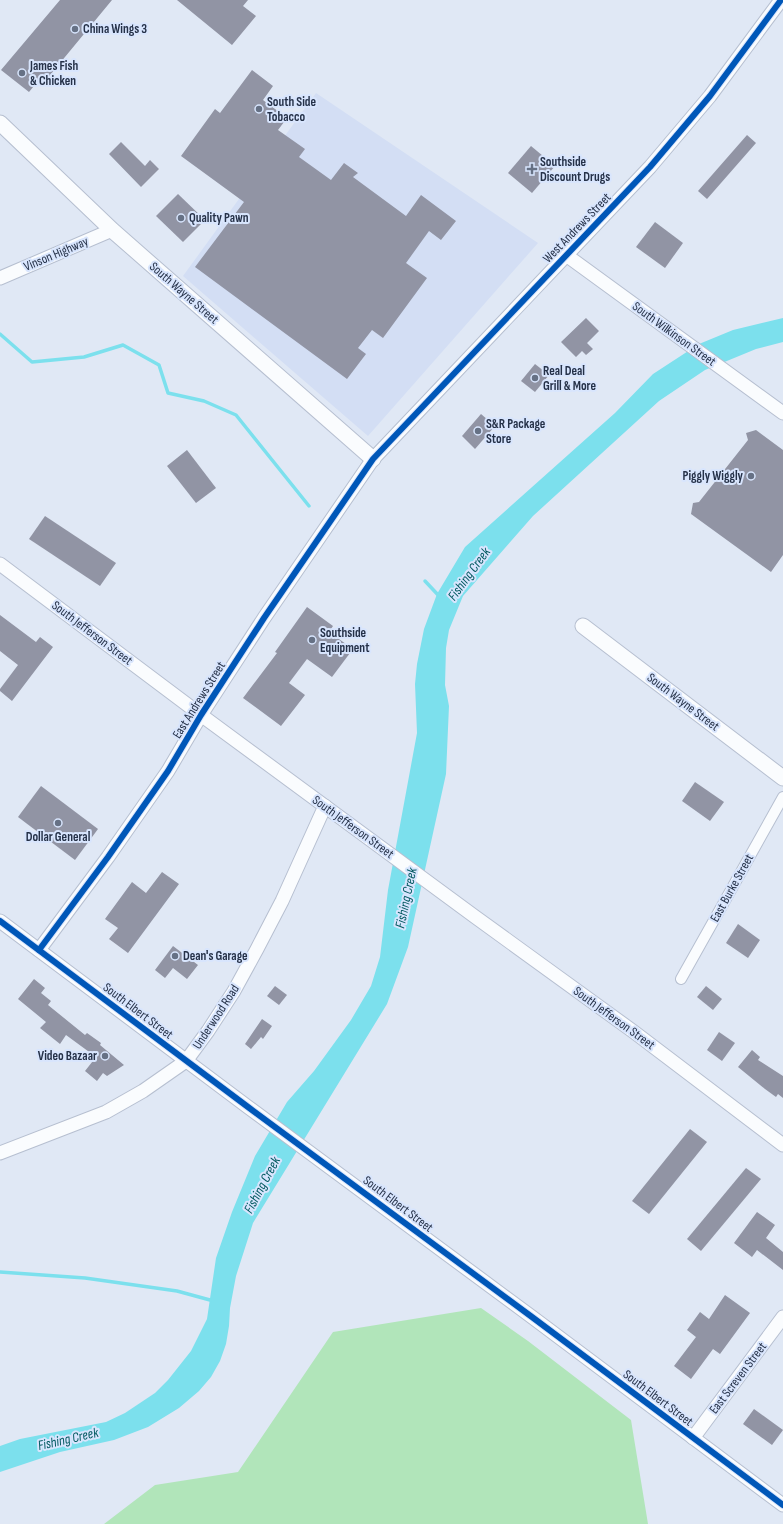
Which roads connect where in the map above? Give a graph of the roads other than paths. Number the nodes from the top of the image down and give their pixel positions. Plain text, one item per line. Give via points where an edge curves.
1 (781, 0) edge
2 (0, 124) edge
3 (112, 230) junction
4 (566, 255) junction
5 (0, 278) edge
6 (783, 413) edge
7 (373, 459) junction
8 (0, 564) edge
9 (583, 626) dead end
10 (201, 715) junction
11 (783, 778) edge
12 (783, 798) edge
13 (324, 806) junction
14 (0, 921) edge
15 (39, 950) junction
16 (681, 979) dead end
17 (186, 1061) junction
18 (783, 1146) edge
19 (0, 1153) edge
20 (783, 1317) edge
21 (693, 1438) junction
22 (783, 1505) edge

1 - 4 street, West Andrews Street via 695,114 650,167
2 - 3 main road, South Wayne Street
3 - 5 street, Vinson Highway
3 - 7 main road, South Wayne Street
4 - 6 street, South Wilkinson Street
4 - 7 street, West Andrews Street
7 - 10 street, East Andrews Street
8 - 10 street, South Jefferson Street
9 - 11 main road, South Wayne Street
10 - 13 street, South Jefferson Street
10 - 15 street, East Andrews Street via 168,771
12 - 16 street, East Burke Street
13 - 17 street, Underwood Road via 282,901 234,991
13 - 18 street, South Jefferson Street via 634,1032
14 - 15 street, South Elbert Street
15 - 17 street, South Elbert Street
17 - 19 street, Underwood Road via 143,1091 106,1112
17 - 21 street, South Elbert Street
20 - 21 street, East Screven Street
21 - 22 street, South Elbert Street

